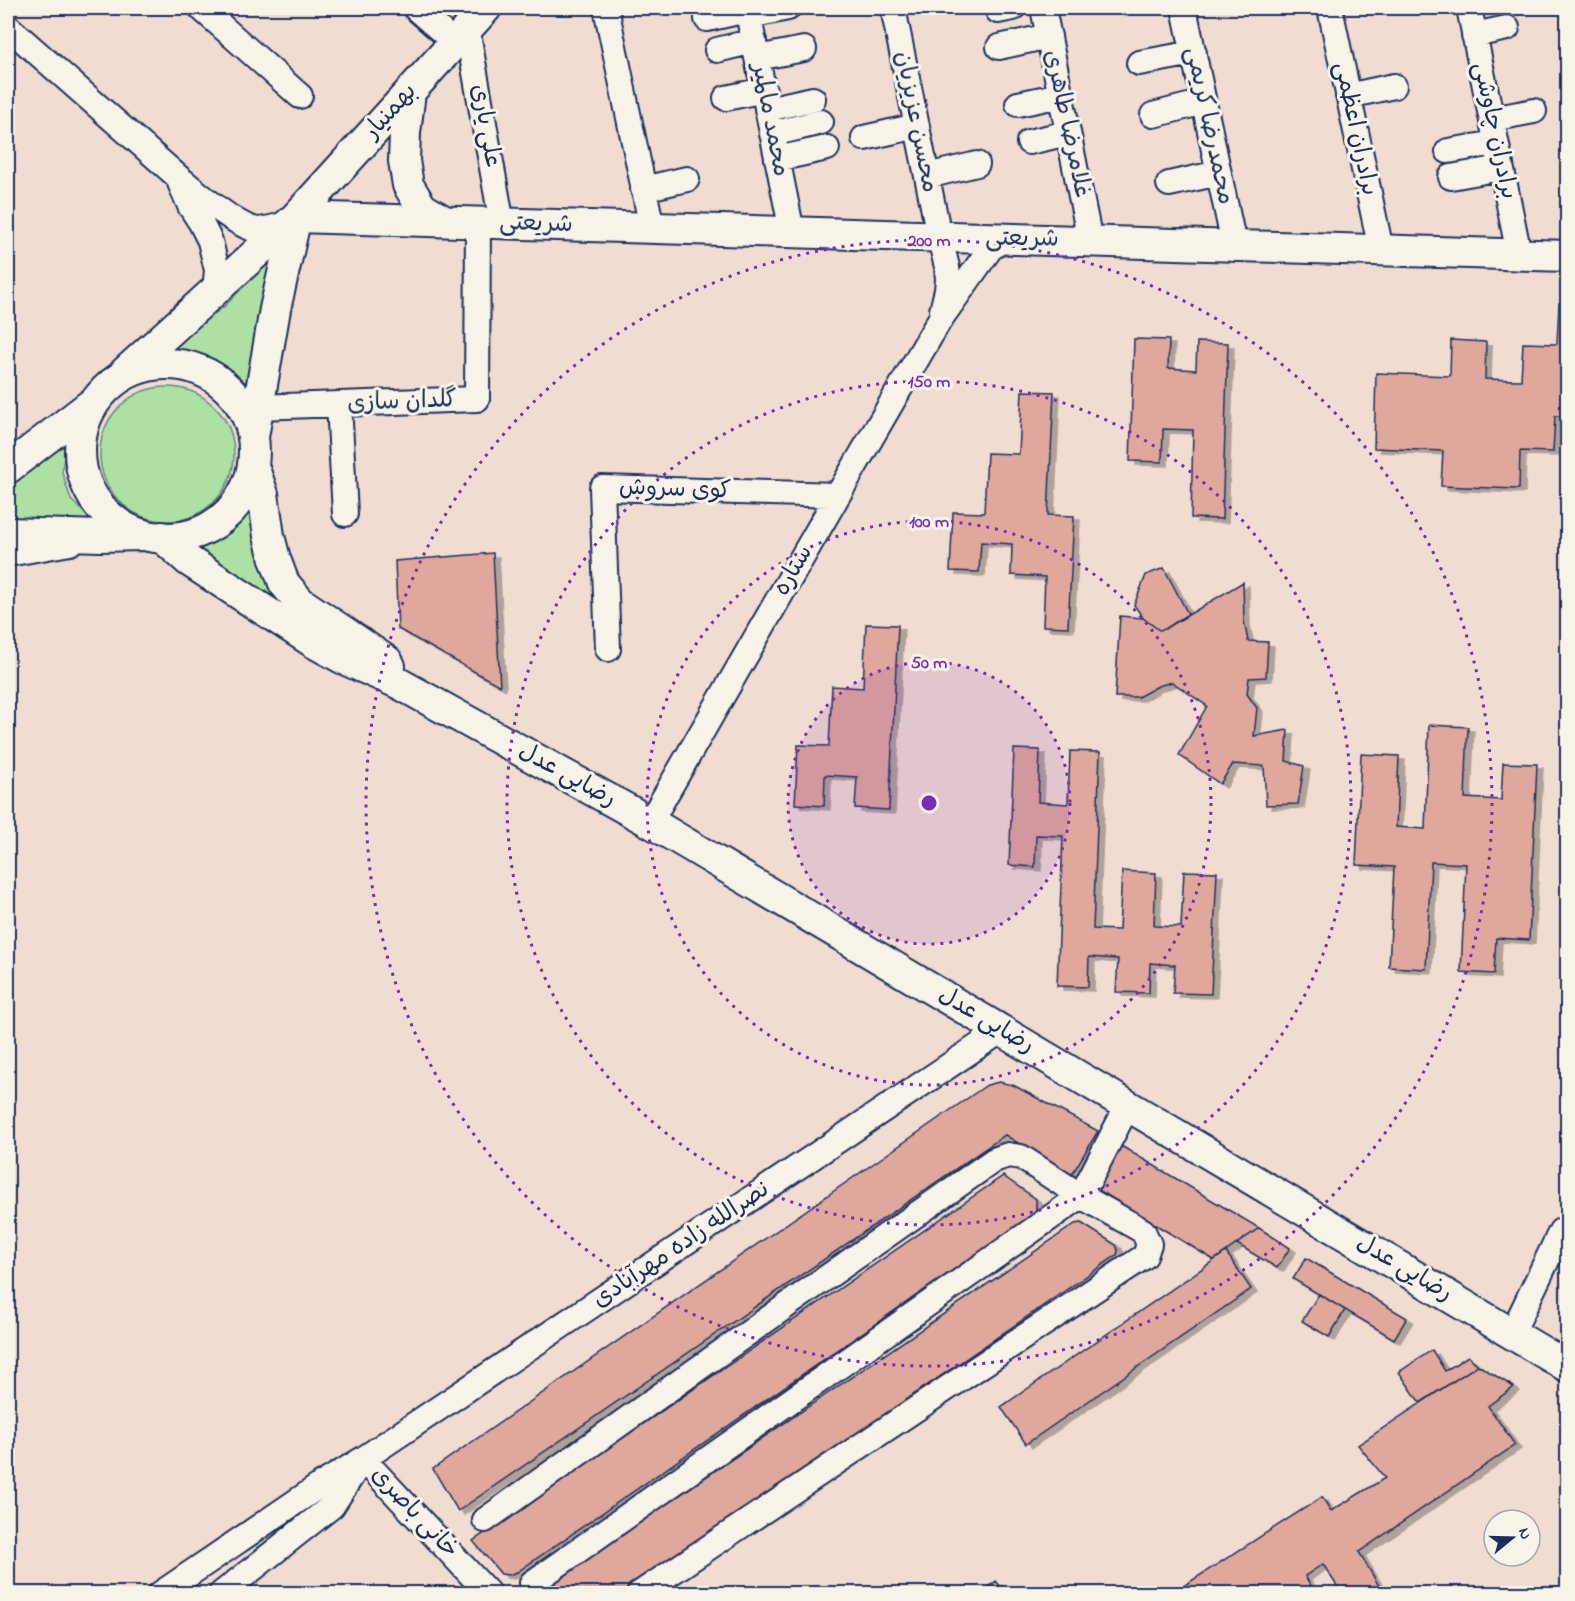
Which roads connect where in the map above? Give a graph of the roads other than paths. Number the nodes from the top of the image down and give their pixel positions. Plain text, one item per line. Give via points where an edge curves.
1 (201, 8) edge
2 (414, 8) edge
3 (606, 8) edge
4 (788, 8) edge
5 (893, 8) edge
6 (1043, 8) edge
7 (1184, 8) edge
8 (1330, 8) edge
9 (1469, 8) edge
10 (747, 11) edge
11 (707, 19) dead end
12 (469, 26) edge
13 (8, 27) edge
14 (1507, 28) dead end
15 (1474, 35) junction
16 (1049, 36) junction
17 (999, 47) dead end
18 (804, 49) dead end
19 (717, 50) dead end
20 (755, 50) junction
21 (1194, 53) junction
22 (1139, 63) dead end
23 (1394, 86) dead end
24 (1060, 90) junction
25 (410, 92) junction
26 (300, 96) dead end
27 (1348, 96) junction
28 (726, 98) dead end
29 (1017, 98) dead end
30 (813, 99) dead end
31 (766, 100) junction
32 (1204, 102) junction
33 (1534, 111) dead end
34 (1154, 115) dead end
35 (1491, 119) junction
36 (821, 122) dead end
37 (917, 126) junction
38 (1068, 133) junction
39 (772, 134) junction
40 (864, 138) dead end
41 (1029, 142) dead end
42 (1496, 142) junction
43 (827, 148) dead end
44 (1448, 151) dead end
45 (777, 159) junction
46 (977, 164) dead end
47 (1501, 168) junction
48 (1219, 173) junction
49 (177, 176) junction
50 (927, 176) junction
51 (1451, 177) dead end
52 (687, 179) dead end
53 (1169, 184) dead end
54 (644, 189) junction
55 (433, 214) junction
56 (297, 215) junction
57 (493, 219) junction
58 (650, 222) junction
59 (791, 226) junction
60 (938, 232) junction
61 (1090, 236) junction
62 (1003, 239) junction
63 (1233, 240) junction
64 (1380, 245) junction
65 (1568, 246) edge
66 (1518, 250) junction
67 (1568, 256) edge
68 (215, 290) junction
69 (939, 321) junction
70 (106, 390) junction
71 (339, 404) junction
72 (258, 407) junction
73 (253, 437) junction
74 (253, 466) junction
75 (8, 468) edge
76 (838, 495) junction
77 (345, 514) dead end
78 (8, 533) edge
79 (100, 536) junction
80 (152, 536) junction
81 (8, 554) edge
82 (608, 649) dead end
83 (400, 684) junction
84 (650, 822) junction
85 (1002, 1030) junction
86 (1128, 1105) junction
87 (1081, 1196) junction
88 (1561, 1231) dead end
89 (1512, 1333) junction
90 (1568, 1366) edge
91 (363, 1460) junction
92 (485, 1520) dead end
93 (532, 1583) dead end
94 (160, 1593) edge
95 (220, 1593) edge
96 (489, 1593) edge
97 (639, 1593) edge

1 - 26 street
2 - 12 street
3 - 54 street
4 - 10 street
5 - 37 street, محسن عزیزیان
6 - 16 street, غلامرضا طاهری
7 - 21 street, محمدرضا کریمی
8 - 27 street, برادران اعظمی
9 - 15 street, برادران چاوشی
10 - 11 street
10 - 20 street, محمد مالمیر
12 - 25 main road, بهمنیار
12 - 57 street, علی یاری
13 - 49 street
14 - 15 street
15 - 35 street, برادران چاوشی
16 - 17 street
16 - 24 street, غلامرضا طاهری
18 - 20 street
19 - 20 street
20 - 31 street, محمد مالمیر
21 - 22 street
21 - 32 street, محمدرضا کریمی
23 - 27 street
24 - 29 street
24 - 38 street, غلامرضا طاهری
25 - 55 main road via 404,161 408,185
25 - 56 main road, بهمنیار
27 - 64 street, برادران اعظمی
28 - 31 street
30 - 31 street
31 - 39 street, محمد مالمیر
32 - 34 street
32 - 48 street, محمدرضا کریمی
33 - 35 street
35 - 42 street, برادران چاوشی
36 - 39 street
37 - 40 street
37 - 50 street, محسن عزیزیان
38 - 41 street
38 - 61 street, غلامرضا طاهری
39 - 45 street, محمد مالمیر
42 - 44 street
42 - 47 street, برادران چاوشی
43 - 45 street
45 - 59 street, محمد مالمیر
46 - 50 street
47 - 51 street
47 - 66 street, برادران چاوشی
48 - 53 street
48 - 63 street, محمدرضا کریمی
49 - 56 street via 232,219 257,230
49 - 68 street via 210,241 217,270
50 - 60 street, محسن عزیزیان
52 - 54 street
54 - 58 street
55 - 56 main road, شریعتی
55 - 57 main road, شریعتی
56 - 68 main road, بهمنیار
56 - 72 main road
57 - 58 main road, شریعتی
57 - 71 street, گلدان سازی via 477,399
58 - 59 main road, شریعتی
59 - 60 main road, شریعتی
60 - 61 street
60 - 62 main road, شریعتی
60 - 69 street, ستاره via 948,279
61 - 62 main road, شریعتی
61 - 63 main road, شریعتی
62 - 69 street, ستاره via 990,249
63 - 64 main road, شریعتی
64 - 66 main road, شریعتی
65 - 66 street
66 - 67 main road, شریعتی
68 - 70 main road, بهمنیار
69 - 76 street, ستاره
70 - 73 main road via 143,367 172,364 200,371 225,386 243,409
70 - 75 main road
70 - 80 main road via 84,424 80,452 85,479 98,504 118,523
71 - 72 street, گلدان سازی
71 - 77 street
72 - 73 main road
73 - 74 main road
74 - 80 main road via 243,494 225,517 200,532 172,539
74 - 83 main road via 268,536 284,583 300,602 387,661
76 - 82 street, کوی سروش via 602,488
76 - 84 street, ستاره
78 - 79 main road
79 - 80 main road
79 - 81 street
80 - 83 main road, رضایی عدل via 313,642
83 - 84 main road, رضایی عدل
84 - 85 main road, رضایی عدل
85 - 86 main road, رضایی عدل
85 - 91 street, نصرالله زاده مهرآبادی
86 - 87 street
86 - 89 main road, رضایی عدل
87 - 92 street via 1021,1157 1008,1155 994,1160
87 - 93 street
87 - 97 street via 1143,1231 1149,1245 1145,1256
88 - 89 street
89 - 90 main road, رضایی عدل
91 - 94 street, نصرالله زاده مهرآبادی
91 - 95 street, نصرالله زاده مهرآبادی via 332,1506
91 - 96 street, خانی باصری

